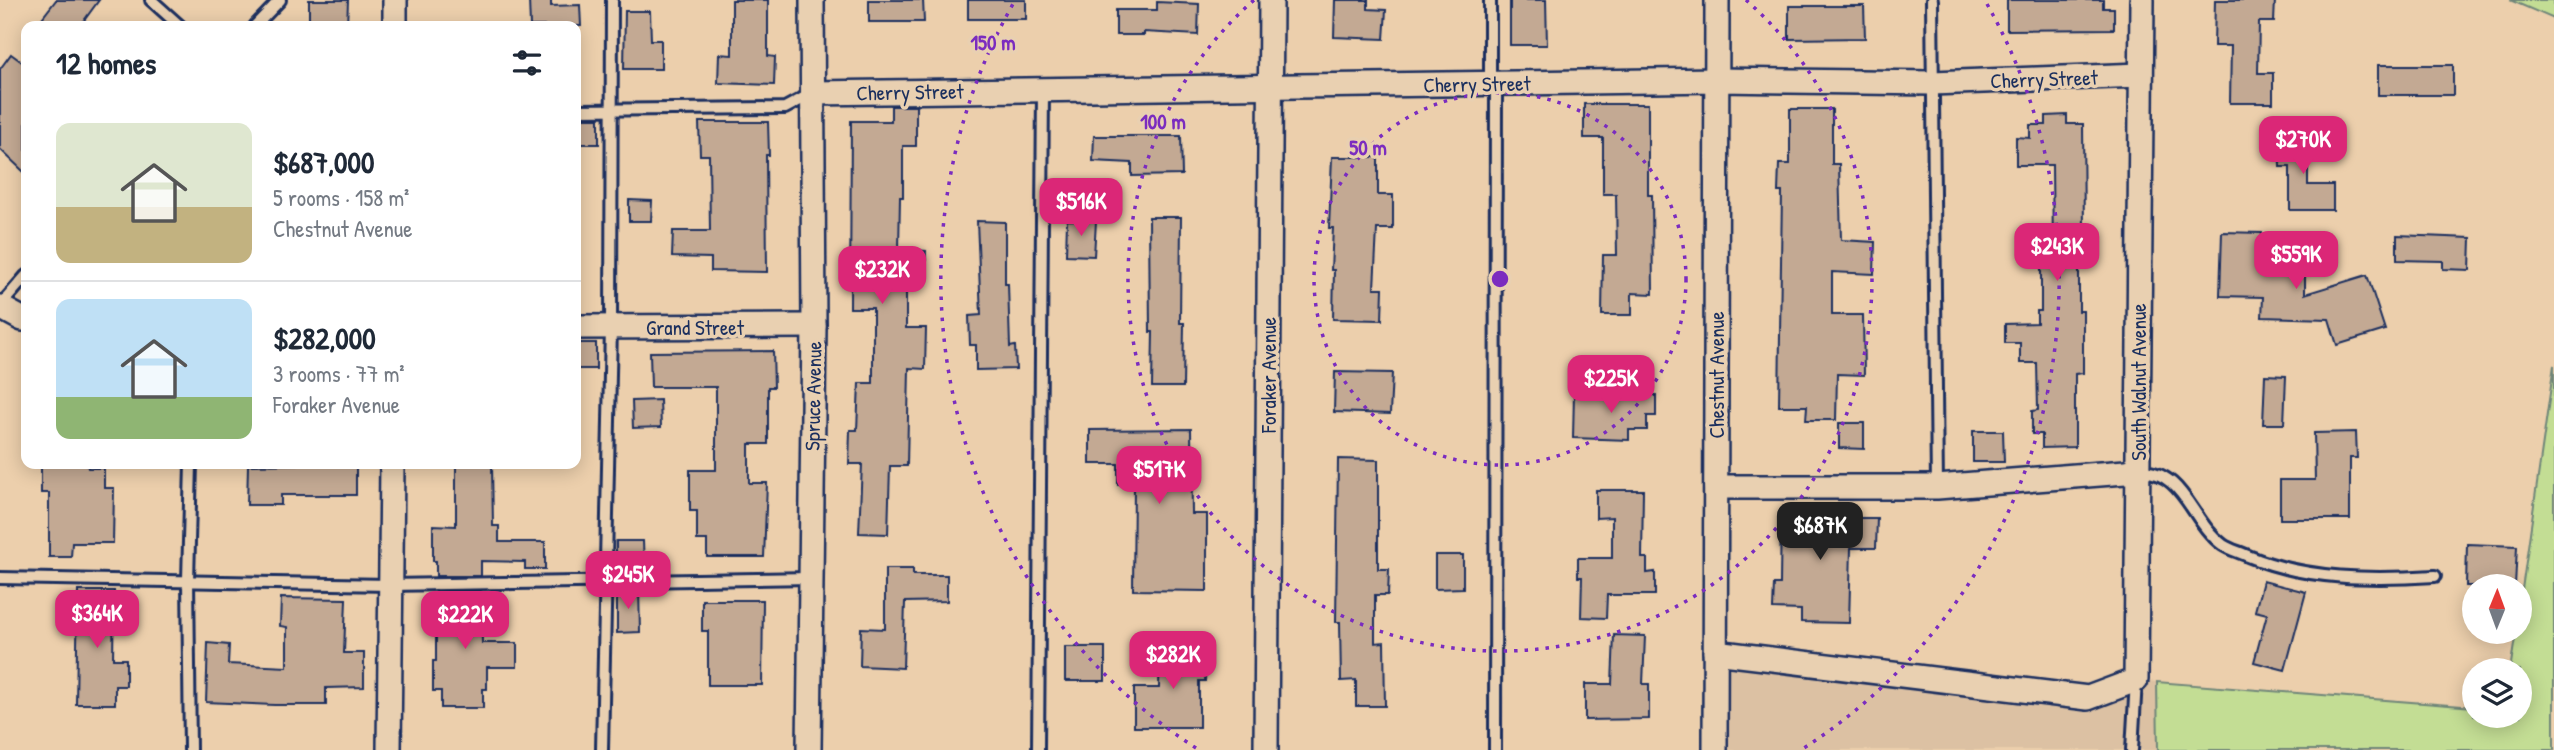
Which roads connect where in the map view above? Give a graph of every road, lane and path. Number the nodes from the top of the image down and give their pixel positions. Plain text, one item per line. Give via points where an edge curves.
1 (151, 0) edge
2 (280, 0) edge
3 (395, 0) edge
4 (612, 0) edge
5 (812, 0) edge
6 (1271, 0) edge
7 (1490, 0) edge
8 (1717, 0) edge
9 (1932, 0) edge
10 (2142, 0) edge
11 (174, 21) edge
12 (260, 21) edge
13 (394, 21) edge
14 (2141, 75) junction
15 (1718, 80) junction
16 (1932, 83) junction
17 (1493, 84) junction
18 (1270, 87) junction
19 (1043, 90) junction
20 (813, 93) junction
21 (581, 110) edge
22 (612, 110) junction
23 (21, 282) edge
24 (0, 307) edge
25 (21, 317) edge
26 (814, 326) junction
27 (581, 327) edge
28 (611, 327) junction
29 (191, 469) edge
30 (392, 469) edge
31 (2138, 471) junction
32 (1716, 487) junction
33 (1937, 487) junction
34 (2435, 576) dead end
35 (811, 578) junction
36 (0, 579) edge
37 (188, 580) junction
38 (607, 581) junction
39 (390, 584) junction
40 (1715, 652) junction
41 (2136, 680) junction
42 (190, 750) edge
43 (388, 750) edge
44 (602, 750) edge
45 (809, 750) edge
46 (1038, 750) edge
47 (1266, 750) edge
48 (1495, 750) edge
49 (1715, 750) edge
50 (2132, 750) edge

1 - 11 lane
2 - 12 lane
3 - 13 street
4 - 22 lane
5 - 20 street, Spruce Avenue
6 - 18 street, Foraker Avenue
7 - 17 lane
8 - 15 street, Chestnut Avenue
9 - 16 lane
10 - 14 street, South Walnut Avenue
14 - 16 street, Cherry Street
14 - 31 street, South Walnut Avenue
15 - 16 street, Cherry Street
15 - 17 street, Cherry Street
15 - 32 street, Chestnut Avenue
16 - 33 lane
17 - 18 street, Cherry Street
17 - 48 lane
18 - 19 street, Cherry Street
18 - 47 street, Foraker Avenue
19 - 20 street, Cherry Street
19 - 46 lane
20 - 22 lane via 785,108
20 - 26 street, Spruce Avenue
21 - 22 lane
22 - 28 lane
23 - 24 lane
24 - 25 street
26 - 28 street, Grand Street
26 - 35 street, Spruce Avenue
27 - 28 street, Grand Street
28 - 38 lane
29 - 37 lane
30 - 39 street
31 - 33 street
31 - 34 lane via 2168,477 2224,545 2258,560 2341,577
31 - 41 street, South Walnut Avenue
32 - 33 street
32 - 40 street, Chestnut Avenue
35 - 38 lane
35 - 45 street, Spruce Avenue
36 - 37 lane
37 - 39 lane
37 - 42 lane
38 - 39 lane
38 - 44 lane
39 - 43 street
40 - 41 street via 2088,698
40 - 49 street, Chestnut Avenue
41 - 50 lane

